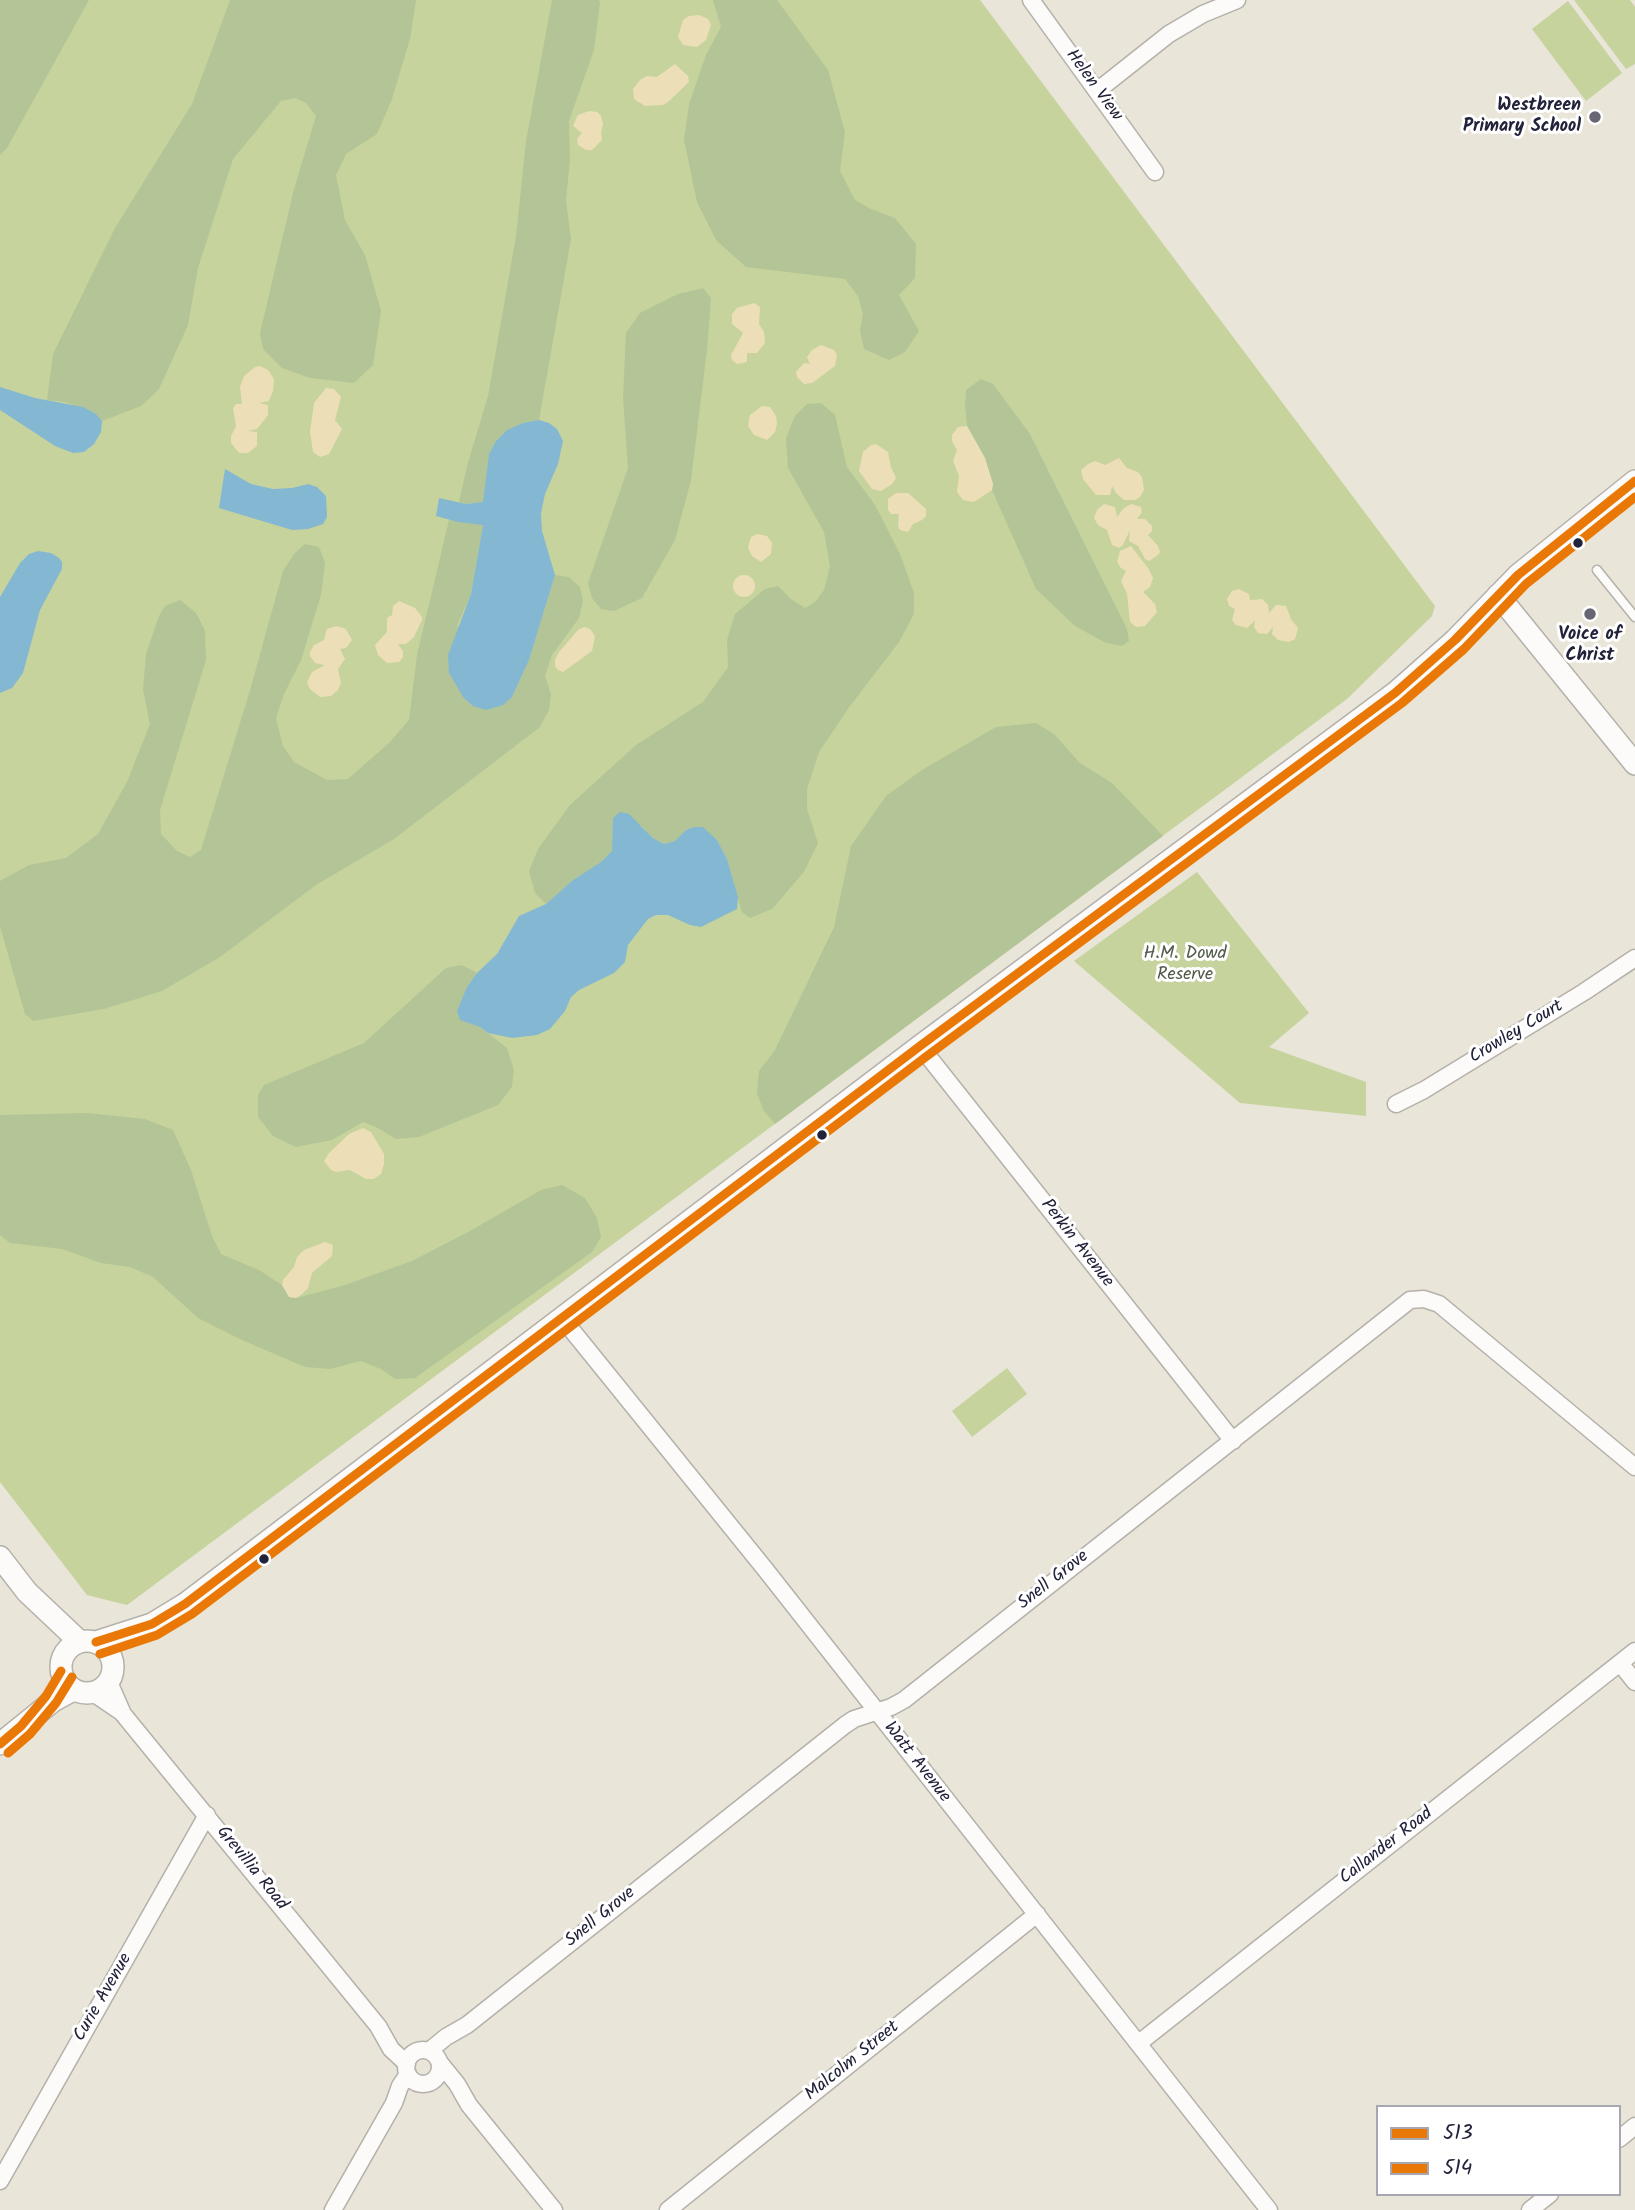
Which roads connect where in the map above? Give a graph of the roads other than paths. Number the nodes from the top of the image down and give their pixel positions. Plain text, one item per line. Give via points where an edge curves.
1 (1031, 0) edge
2 (1237, 0) edge
3 (1097, 91) junction
4 (1155, 172) dead end
5 (1635, 481) edge
6 (1597, 570) dead end
7 (1498, 596) junction
8 (1635, 617) edge
9 (1635, 764) edge
10 (1635, 958) edge
11 (920, 1046) junction
12 (1396, 1104) dead end
13 (562, 1318) junction
14 (1233, 1441) junction
15 (1635, 1466) edge
16 (0, 1557) edge
17 (27, 1592) junction
18 (152, 1624) junction
19 (88, 1642) junction
20 (1635, 1651) edge
21 (1620, 1663) junction
22 (61, 1665) junction
23 (97, 1682) junction
24 (1635, 1682) edge
25 (875, 1712) junction
26 (21, 1726) junction
27 (0, 1744) edge
28 (208, 1815) junction
29 (1037, 1914) junction
30 (1139, 2043) junction
31 (423, 2066) junction
32 (0, 2181) edge
33 (1548, 2196) edge
34 (333, 2210) edge
35 (554, 2210) edge
36 (668, 2210) edge
37 (1269, 2210) edge
38 (1530, 2210) edge

1 - 3 street, Helen View
2 - 3 street via 1169,34
3 - 4 street, Helen View
5 - 7 main road
6 - 8 lane
7 - 9 main road
7 - 11 main road via 1395,693
10 - 12 street, Crowley Court
11 - 13 main road
11 - 14 street, Perkin Avenue
13 - 18 main road via 195,1597
13 - 25 street, Watt Avenue
14 - 15 street, Snell Grove via 1403,1304 1424,1299 1439,1304
14 - 25 street, Snell Grove via 904,1700
16 - 17 main road
17 - 19 main road
17 - 22 main road
18 - 19 main road
18 - 23 main road
19 - 22 main road via 72,1645
19 - 23 main road via 107,1650
20 - 21 street, Callander Road
21 - 24 street
21 - 30 street, Callander Road
22 - 23 main road via 67,1685
22 - 26 main road via 46,1696
23 - 26 main road via 53,1702
23 - 28 street, Grevillia Road
25 - 29 street, Watt Avenue
25 - 31 street, Snell Grove via 836,1732 467,2025
26 - 27 main road
28 - 31 street, Grevillia Road via 378,2026
28 - 32 street, Curie Avenue
29 - 30 street, Watt Avenue
29 - 36 street, Malcolm Street
30 - 37 street, Watt Avenue
31 - 34 street, Snell Grove via 394,2103
31 - 35 street, Grevillia Road via 457,2084
33 - 38 street

